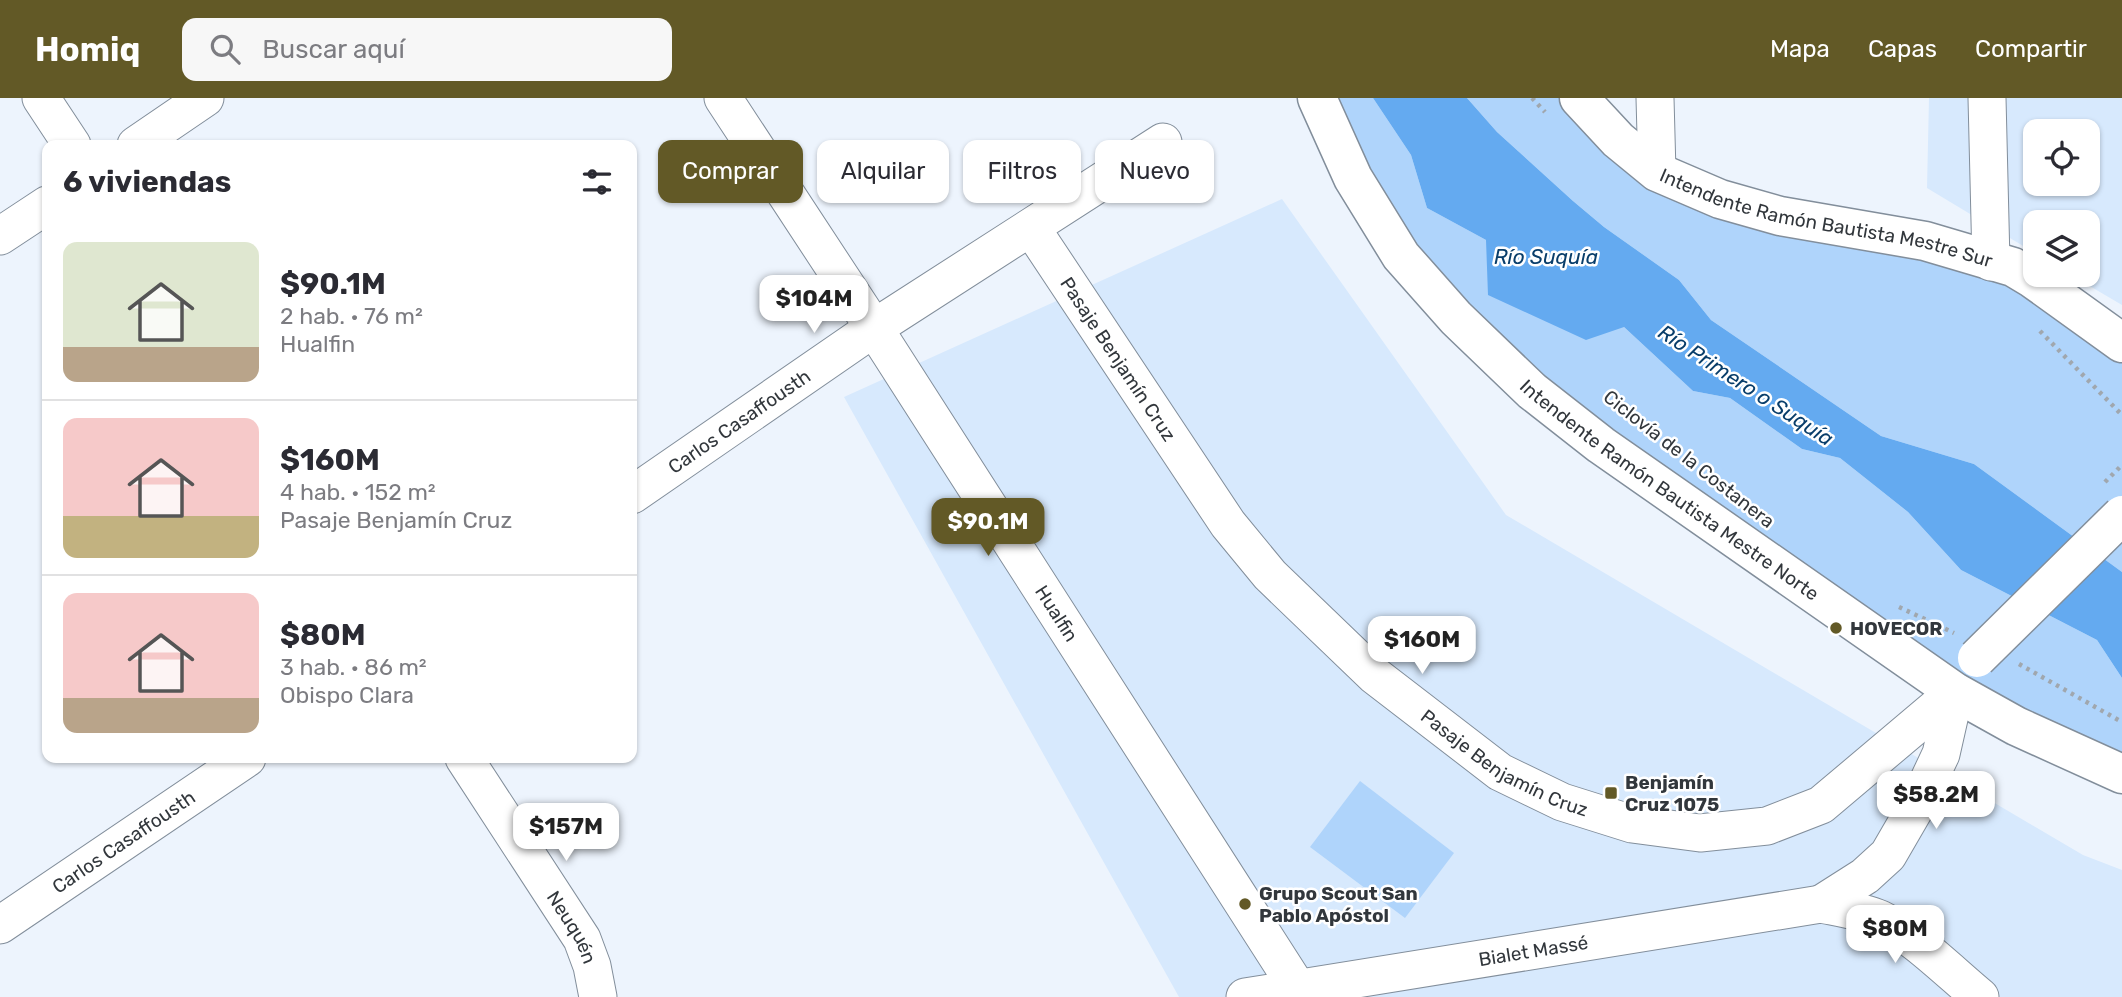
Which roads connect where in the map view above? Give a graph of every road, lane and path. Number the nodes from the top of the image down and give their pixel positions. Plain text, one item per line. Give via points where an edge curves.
1 (41, 98) edge
2 (205, 98) edge
3 (723, 98) edge
4 (1317, 98) edge
5 (1579, 98) edge
6 (1655, 98) edge
7 (1987, 98) edge
8 (69, 140) edge
9 (143, 140) edge
10 (1657, 172) junction
11 (1095, 187) edge
12 (42, 208) edge
13 (1032, 229) junction
14 (0, 236) edge
15 (1991, 262) junction
16 (874, 328) junction
17 (2122, 343) edge
18 (637, 492) edge
19 (2122, 515) edge
20 (1894, 605) dead end
21 (1971, 648) joint
22 (2015, 662) dead end
23 (1955, 692) junction
24 (2122, 722) edge
25 (240, 763) edge
26 (467, 763) edge
27 (2122, 774) edge
28 (1822, 904) junction
29 (0, 925) edge
30 (1298, 989) junction
31 (598, 997) edge
32 (1245, 997) edge
33 (1980, 997) edge

1 - 8 street
2 - 9 street
3 - 16 street, Hualfin
4 - 23 main road, Intendente Ramón Bautista Mestre Norte via 1353,178 1402,256 1456,318 1532,391 1601,445
5 - 10 main road, Intendente Ramón Bautista Mestre Sur via 1618,140
6 - 10 street
7 - 15 street
10 - 15 main road, Intendente Ramón Bautista Mestre Sur via 1720,199 1780,216 1925,241
11 - 13 street, Carlos Casaffousth
12 - 14 street
13 - 16 street, Carlos Casaffousth
13 - 23 street, Pasaje Benjamín Cruz via 1227,524 1270,575 1374,675 1500,772 1562,802 1632,824 1700,833 1767,826 1821,805
15 - 17 main road, Intendente Ramón Bautista Mestre Sur via 2033,279
16 - 18 street, Carlos Casaffousth
16 - 30 street, Hualfin
19 - 21 main road, bridge
20 - 21 path
22 - 24 path
23 - 27 main road, Intendente Ramón Bautista Mestre Norte via 2016,726
23 - 28 street via 1941,754 1888,855
25 - 29 street, Carlos Casaffousth
26 - 31 street, Neuquén via 582,939
28 - 30 street, Bialet Massé
28 - 33 street via 1870,916 1898,930
30 - 32 street, Bialet Massé

